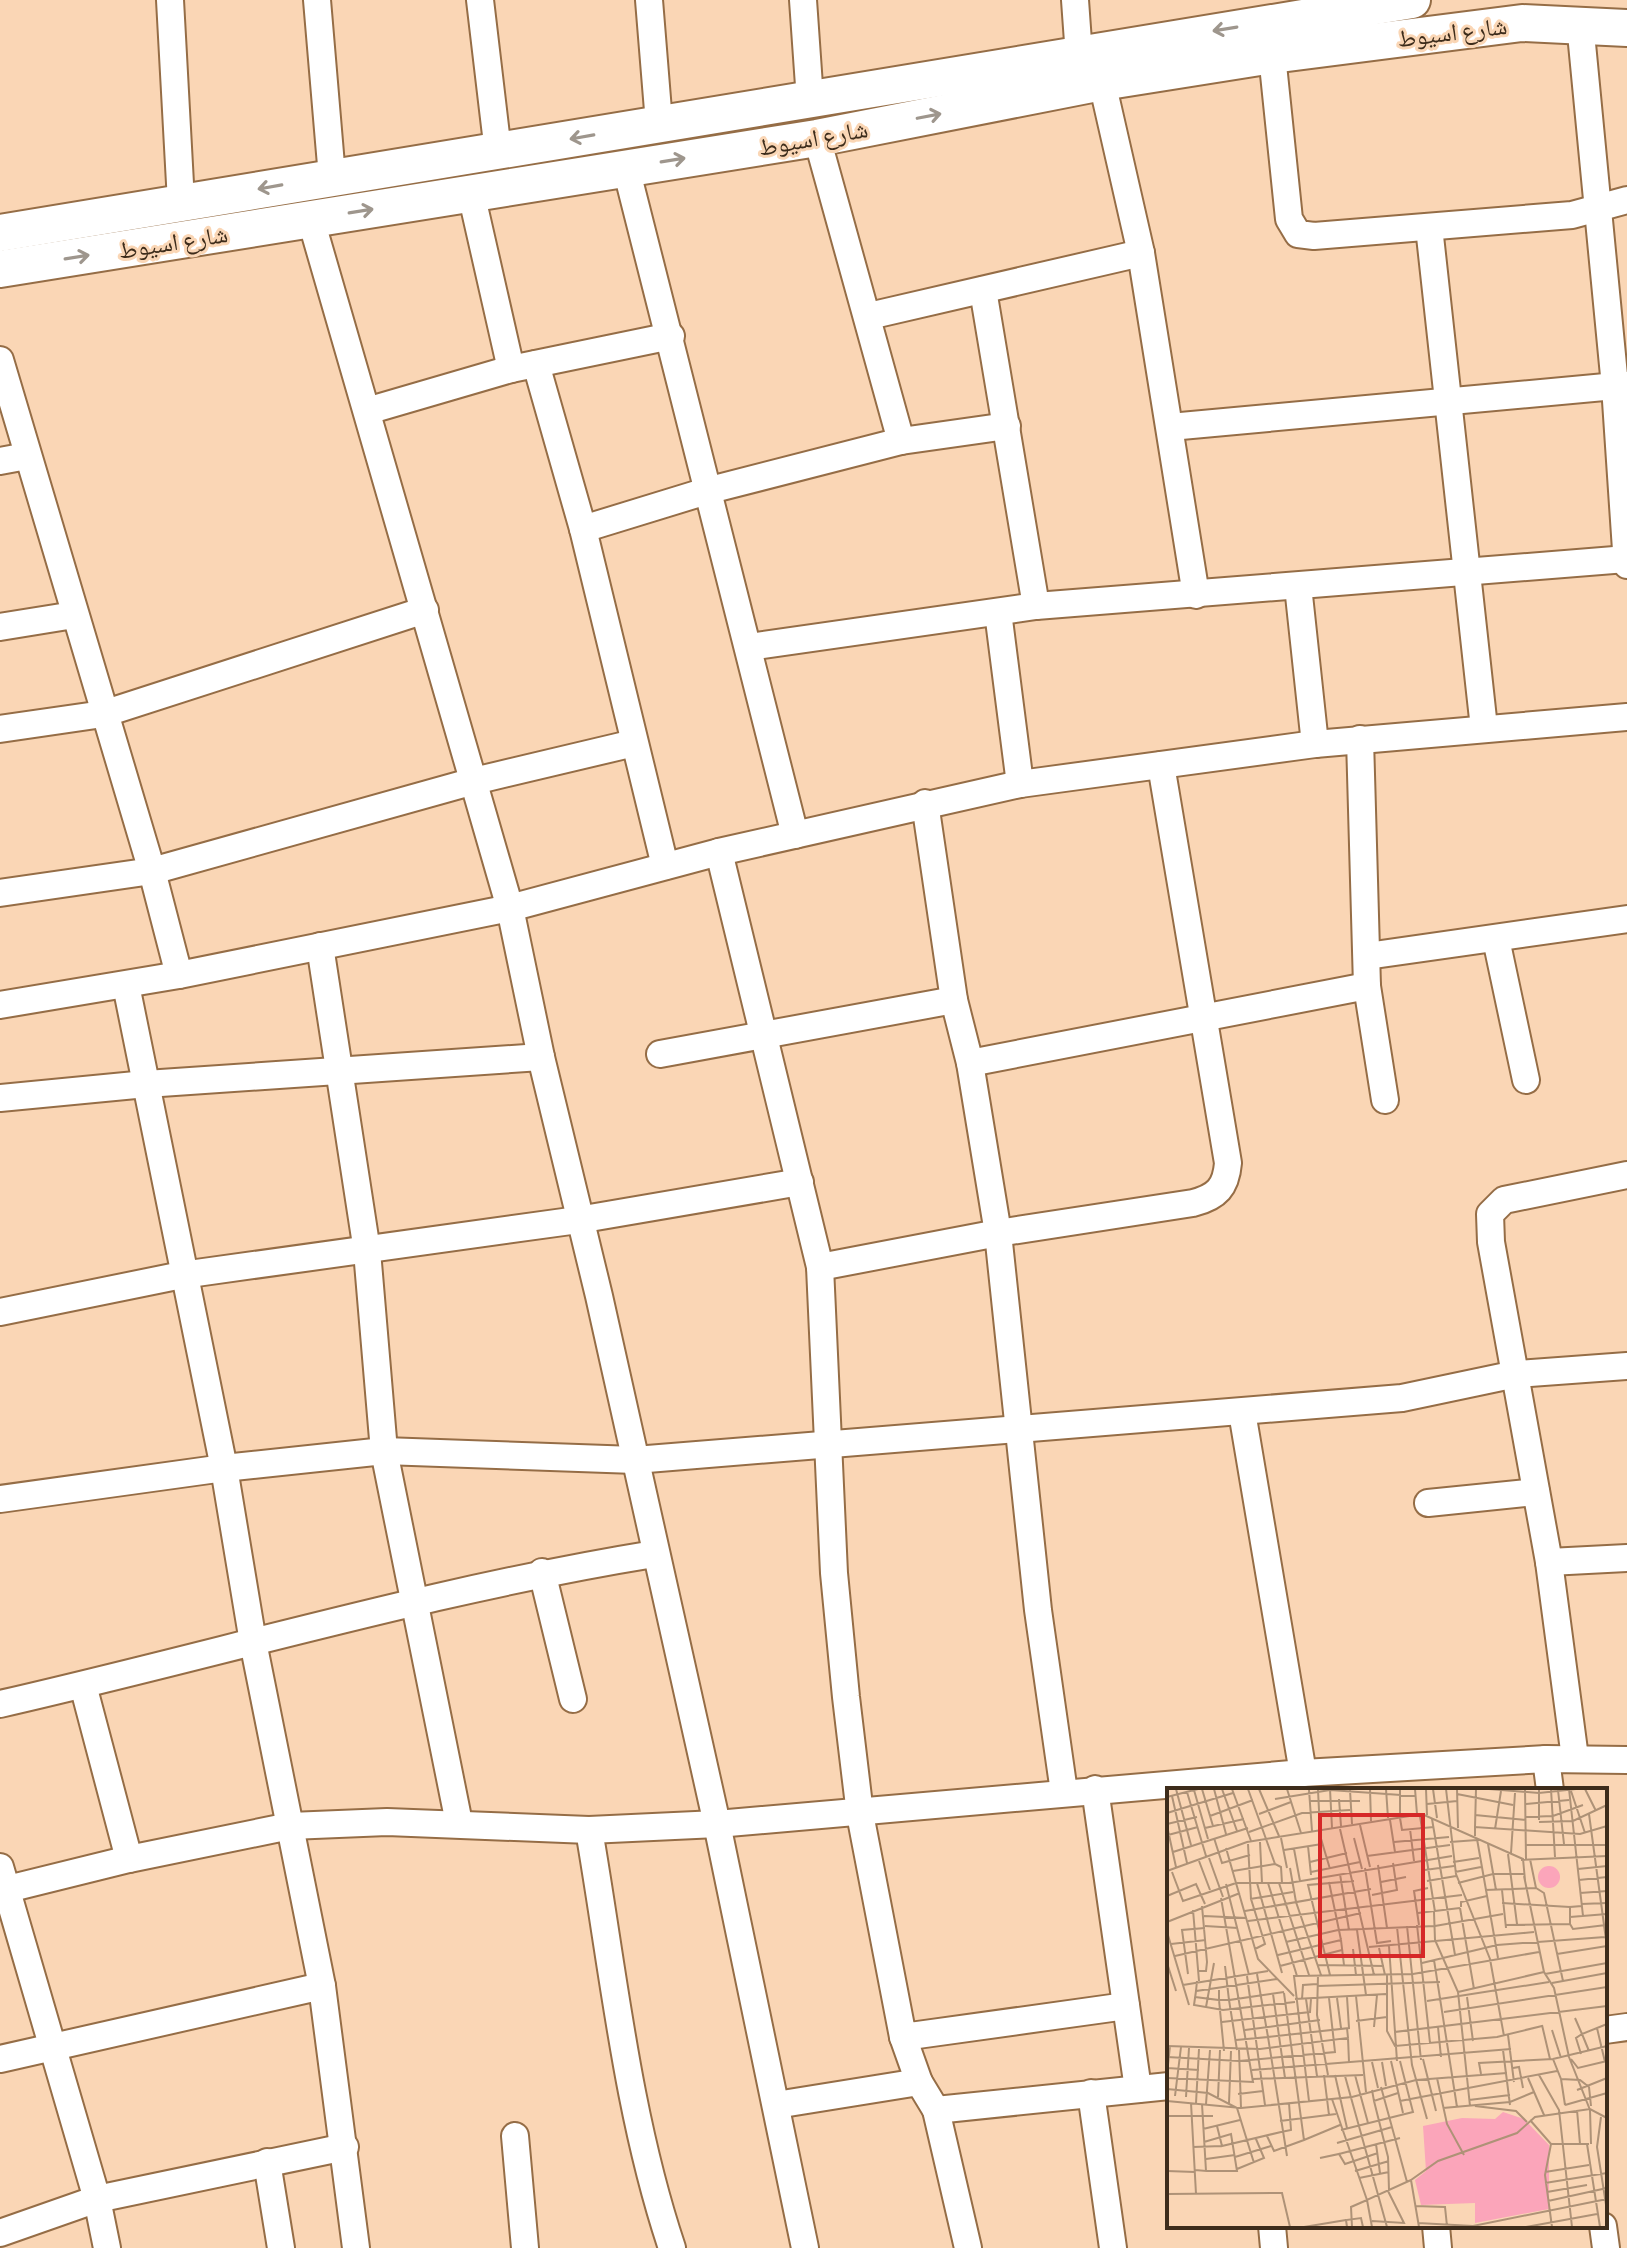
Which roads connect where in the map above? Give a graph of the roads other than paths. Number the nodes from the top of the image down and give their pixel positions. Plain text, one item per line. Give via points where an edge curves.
1 (170, 0) edge
2 (317, 0) edge
3 (480, 0) edge
4 (649, 0) edge
5 (803, 0) edge
6 (1075, 0) edge
7 (1412, 0) edge
8 (1580, 23) junction
9 (1274, 25) edge
10 (1627, 28) edge
11 (1091, 69) junction
12 (810, 100) junction
13 (659, 123) junction
14 (817, 138) junction
15 (498, 152) junction
16 (626, 168) junction
17 (332, 177) junction
18 (471, 193) junction
19 (1627, 200) edge
20 (181, 202) junction
21 (1597, 210) junction
22 (311, 220) junction
23 (1429, 227) junction
24 (0, 233) edge
25 (1141, 253) junction
26 (0, 269) edge
27 (983, 290) junction
28 (869, 316) junction
29 (671, 336) junction
30 (0, 360) edge
31 (523, 366) junction
32 (1621, 385) edge
33 (1450, 398) junction
34 (367, 411) junction
35 (1007, 426) junction
36 (1170, 427) junction
37 (901, 441) junction
38 (27, 456) junction
39 (0, 461) edge
40 (710, 490) junction
41 (583, 529) junction
42 (1627, 561) edge
43 (1469, 570) junction
44 (1298, 586) junction
45 (1196, 595) junction
46 (1036, 606) junction
47 (425, 610) junction
48 (998, 612) junction
49 (74, 615) junction
50 (0, 627) edge
51 (749, 647) junction
52 (103, 714) junction
53 (1627, 717) edge
54 (1484, 728) junction
55 (0, 729) edge
56 (1360, 739) junction
57 (634, 743) junction
58 (1315, 744) junction
59 (1161, 765) junction
60 (474, 781) junction
61 (1020, 784) junction
62 (925, 803) junction
63 (795, 835) junction
64 (719, 852) junction
65 (665, 866) junction
66 (152, 871) junction
67 (0, 893) edge
68 (510, 908) junction
69 (1627, 919) edge
70 (1496, 939) junction
71 (320, 946) junction
72 (1367, 956) junction
73 (179, 975) junction
74 (126, 985) junction
75 (1367, 986) junction
76 (954, 1000) junction
77 (0, 1005) edge
78 (1203, 1016) junction
79 (763, 1034) junction
80 (660, 1054) dead end
81 (541, 1057) junction
82 (970, 1063) junction
83 (339, 1071) junction
84 (1526, 1080) dead end
85 (146, 1084) junction
86 (0, 1098) edge
87 (1385, 1100) dead end
88 (1627, 1175) edge
89 (800, 1182) junction
90 (578, 1220) junction
91 (998, 1233) junction
92 (367, 1251) junction
93 (820, 1267) junction
94 (182, 1275) junction
95 (0, 1312) edge
96 (1627, 1366) edge
97 (1516, 1374) junction
98 (1242, 1412) junction
99 (1018, 1427) junction
100 (827, 1445) junction
101 (384, 1451) junction
102 (635, 1460) junction
103 (224, 1468) junction
104 (1536, 1492) junction
105 (0, 1499) edge
106 (1428, 1503) dead end
107 (654, 1554) junction
108 (1627, 1558) edge
109 (1549, 1562) junction
110 (542, 1572) junction
111 (415, 1599) junction
112 (253, 1642) junction
113 (83, 1685) junction
114 (573, 1699) dead end
115 (0, 1704) edge
116 (1575, 1758) junction
117 (1546, 1759) junction
118 (1627, 1760) edge
119 (1303, 1773) junction
120 (1379, 1781) edge
121 (1215, 1785) edge
122 (1550, 1788) edge
123 (1095, 1789) junction
124 (1064, 1792) junction
125 (860, 1814) junction
126 (459, 1823) junction
127 (717, 1824) junction
128 (290, 1826) junction
129 (589, 1830) junction
130 (129, 1859) junction
131 (2, 1883) edge
132 (322, 1986) junction
133 (1126, 2006) junction
134 (1627, 2027) edge
135 (1607, 2030) edge
136 (903, 2037) junction
137 (52, 2045) junction
138 (0, 2059) edge
139 (919, 2082) junction
140 (1167, 2086) edge
141 (1138, 2089) junction
142 (1091, 2093) junction
143 (776, 2105) junction
144 (936, 2110) junction
145 (515, 2136) dead end
146 (345, 2147) junction
147 (267, 2162) junction
148 (97, 2199) junction
149 (1272, 2228) edge
150 (1436, 2228) edge
151 (1603, 2228) edge
152 (0, 2233) edge
153 (107, 2248) edge
154 (281, 2248) edge
155 (356, 2248) edge
156 (525, 2248) edge
157 (672, 2248) edge
158 (805, 2248) edge
159 (968, 2248) edge
160 (1113, 2248) edge
161 (1274, 2248) edge
162 (1438, 2248) edge
163 (1606, 2248) edge

1 - 20 street
2 - 17 street
3 - 15 street
4 - 13 street
5 - 12 street
6 - 11 street
7 - 9 street, شارع اسيوط
8 - 9 street, شارع اسيوط
8 - 10 street, شارع اسيوط
8 - 21 street
9 - 11 street, شارع اسيوط
9 - 23 street via 1289,219 1298,234
11 - 12 street, شارع اسيوط
14 -> 11 street, شارع اسيوط
11 - 25 street
12 - 13 street, شارع اسيوط
13 -> 15 street, شارع اسيوط
16 -> 14 street, شارع اسيوط
14 - 28 street
15 - 17 street, شارع اسيوط
16 - 18 street, شارع اسيوط
16 - 29 street
17 -> 20 street, شارع اسيوط
22 -> 18 street, شارع اسيوط
18 - 31 street
19 - 21 street
20 - 24 street, شارع اسيوط
21 - 23 street
21 - 32 street
26 -> 22 street, شارع اسيوط
22 - 34 street
23 - 33 street
25 - 27 street
25 - 36 street
27 - 28 street
27 - 35 street
28 - 37 street
29 - 31 street
29 - 40 street
30 - 38 street
31 - 34 street
31 - 41 street
32 - 33 street
32 - 42 street
33 - 36 street
33 - 43 street
34 - 47 street
35 - 37 street
35 - 46 street
36 - 45 street
37 - 40 street
38 - 39 street
38 - 49 street
40 - 41 street
40 - 51 street
41 - 57 street
42 - 43 street
43 - 44 street
43 - 54 street
44 - 45 street
44 - 58 street
45 - 46 street
46 - 48 street
47 - 52 street
47 - 60 street
48 - 51 street
48 - 61 street
49 - 50 street
49 - 52 street
51 - 63 street
52 - 55 street
52 - 66 street
53 - 54 street
54 - 56 street
56 - 58 street
56 - 72 street
57 - 60 street
57 - 65 street
58 - 59 street
59 - 61 street
59 - 78 street
60 - 66 street
60 - 68 street
61 - 62 street
62 - 63 street
62 - 76 street
63 - 64 street
64 - 65 street
64 - 79 street
65 - 68 street
66 - 67 street
66 - 73 street
68 - 71 street
68 - 81 street
69 - 70 street
70 - 72 street
70 - 84 street
71 - 73 street
71 - 83 street
72 - 75 street
73 - 74 street
74 - 77 street
74 - 85 street
75 - 78 street
75 - 87 street
76 - 79 street
76 - 82 street
78 - 82 street
78 - 91 street via 1228,1163 1221,1189 1212,1198 1193,1203
79 - 80 street
79 - 89 street
81 - 83 street
81 - 90 street
82 - 91 street
83 - 85 street
83 - 92 street
85 - 86 street
85 - 94 street
88 - 97 street via 1504,1200 1490,1214
89 - 90 street
89 - 93 street
90 - 92 street
90 - 102 street
91 - 93 street
91 - 99 street
92 - 94 street
92 - 101 street
93 - 100 street
94 - 95 street
94 - 103 street
96 - 97 street
97 - 98 street via 1402,1398
97 - 104 street
98 - 99 street
98 - 119 street
99 - 100 street
99 - 124 street
100 - 102 street
100 - 125 street via 834,1573
101 - 102 street
101 - 103 street
101 - 111 street
102 - 107 street
103 - 105 street
103 - 112 street
104 - 106 street
104 - 109 street
107 - 110 street
107 - 127 street
108 - 109 street
109 - 116 street
110 - 111 street
110 - 114 street
111 - 112 street
111 - 126 street
112 - 113 street
112 - 128 street
113 - 115 street
113 - 130 street
116 - 117 street
116 - 118 street
117 - 120 street
117 - 122 street
119 - 120 street
119 - 121 street
121 - 123 street
123 - 124 street
123 - 133 street
124 - 125 street
125 - 127 street
125 - 136 street
126 - 128 street
126 - 129 street
127 - 129 street
127 - 143 street
128 - 130 street
128 - 132 street
129 - 157 street via 639,2124
130 - 131 street
131 - 137 street
132 - 137 street
132 - 146 street
133 - 136 street
133 - 141 street
134 - 135 street
136 - 139 street
137 - 138 street
137 - 148 street
139 - 143 street
139 - 144 street
140 - 141 street
141 - 142 street
142 - 144 street
142 - 160 street
143 - 158 street
144 - 159 street
145 - 156 street
146 - 147 street
146 - 155 street
147 - 148 street
147 - 154 street
148 - 152 street
148 - 153 street
149 - 161 street
150 - 162 street
151 - 163 street

